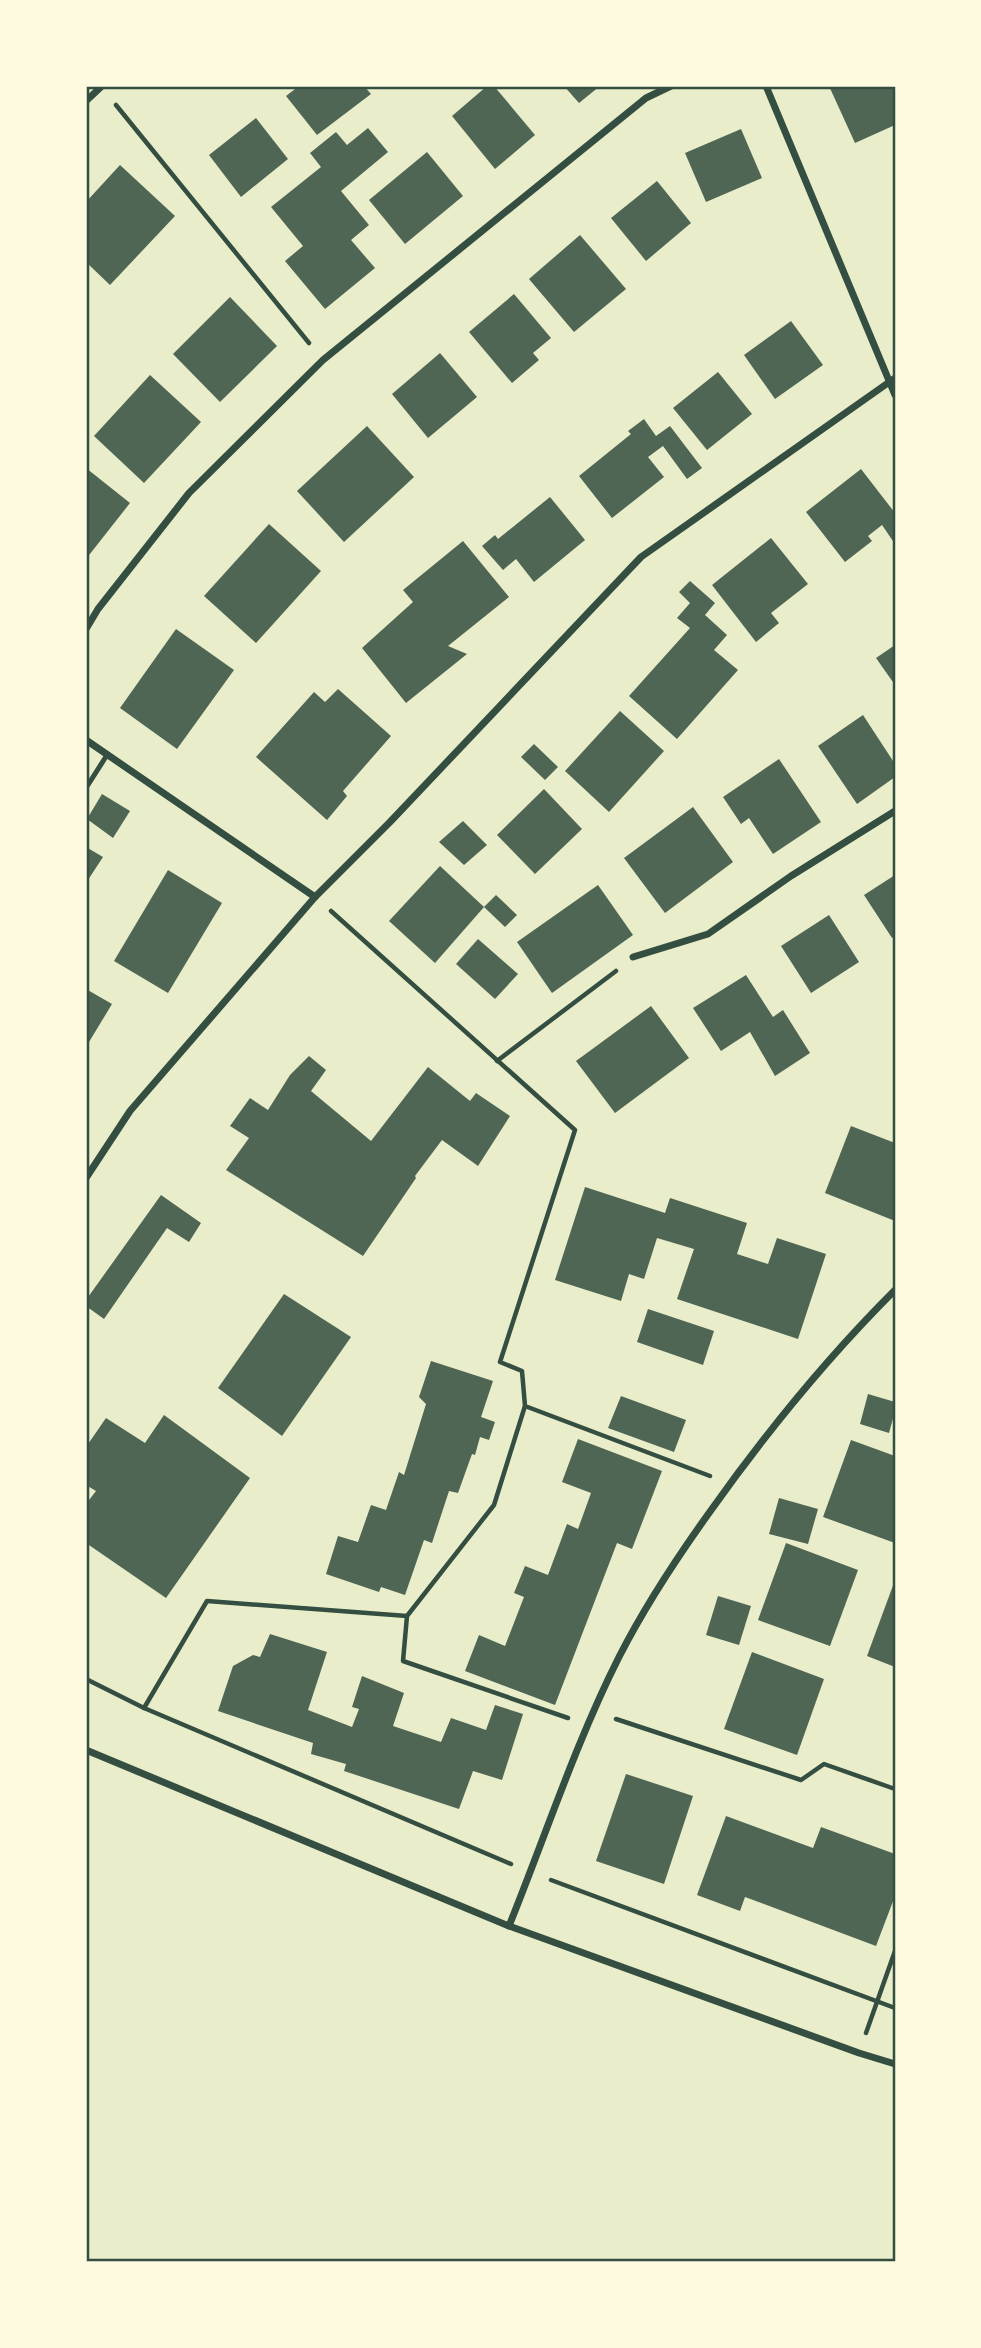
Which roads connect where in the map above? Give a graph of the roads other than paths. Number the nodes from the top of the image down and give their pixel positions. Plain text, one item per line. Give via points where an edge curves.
1 (101, 86) edge
2 (671, 86) edge
3 (765, 86) edge
4 (86, 101) edge
5 (892, 379) edge
6 (895, 395) edge
7 (86, 629) edge
8 (86, 740) edge
9 (107, 755) junction
10 (86, 788) edge
11 (895, 811) edge
12 (315, 897) junction
13 (634, 957) road end
14 (86, 1178) edge
15 (895, 1290) edge
16 (86, 1751) edge
17 (509, 1926) junction
18 (895, 2064) edge

1 - 4 street
2 - 7 street via 646,98 323,360 189,492
3 - 5 street
5 - 6 street
5 - 12 street via 641,557
8 - 9 street
9 - 10 lane
9 - 12 street
11 - 13 street via 708,934
12 - 14 street via 130,1111
15 - 17 street via 794,1400 662,1579 619,1657 589,1725
16 - 17 street
17 - 18 street

